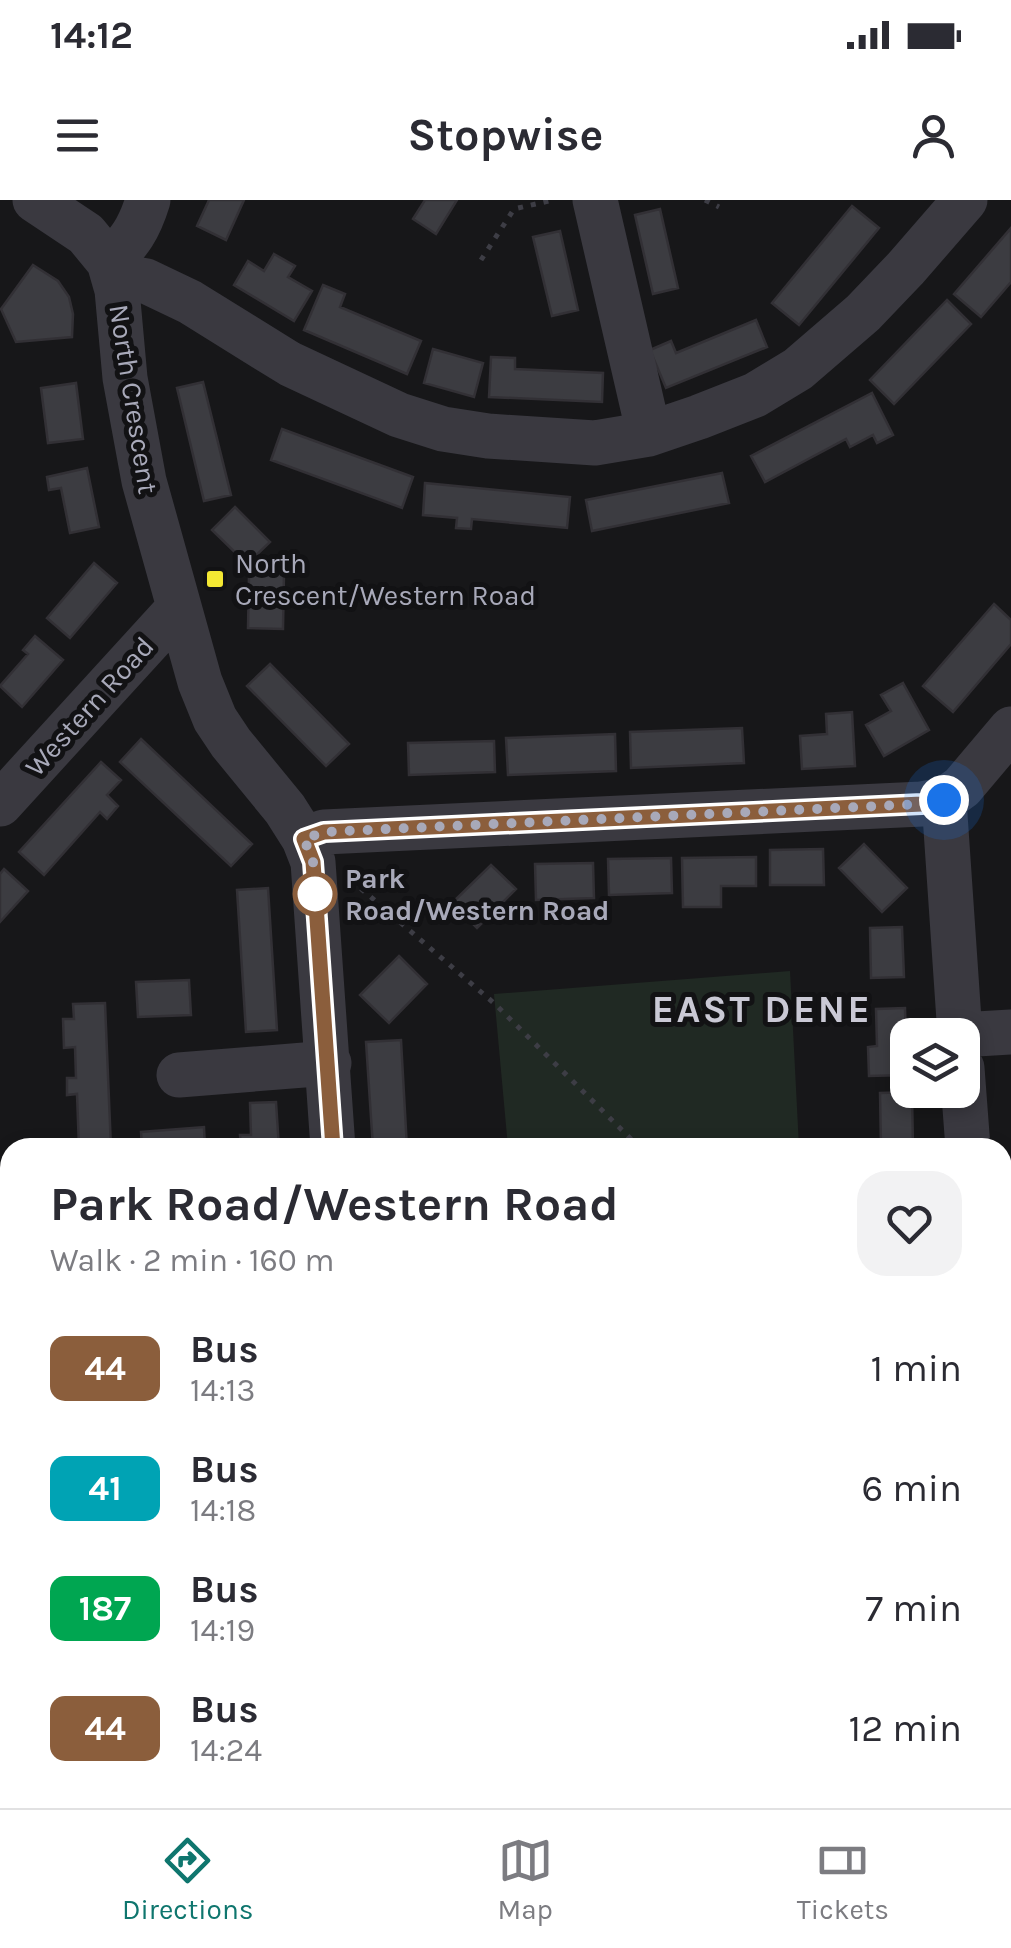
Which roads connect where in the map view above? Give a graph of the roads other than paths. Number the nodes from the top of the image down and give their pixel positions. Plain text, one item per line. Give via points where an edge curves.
1 (35, 200) edge
2 (148, 200) edge
3 (595, 200) edge
4 (965, 200) edge
5 (111, 269) junction
6 (650, 434) junction
7 (179, 608) junction
8 (1011, 729) edge
9 (944, 800) junction
10 (0, 804) edge
11 (304, 839) junction
12 (959, 1018) edge
13 (1011, 1032) edge
14 (980, 1034) edge
15 (328, 1063) junction
16 (178, 1074) dead end
17 (965, 1108) edge
18 (332, 1138) edge
19 (967, 1138) edge

1 - 5 street via 86,234
2 - 5 street
3 - 6 street
4 - 6 street via 863,313 798,370 755,395
5 - 6 street via 190,302 290,364 443,429 595,443
5 - 7 street, North Crescent via 134,436
7 - 10 street, Western Road
7 - 11 street, North Crescent via 216,719
8 - 9 street
9 - 11 street via 324,832
9 - 12 street
11 - 15 street via 313,862
13 - 14 street
15 - 16 street
15 - 18 street
17 - 19 street

